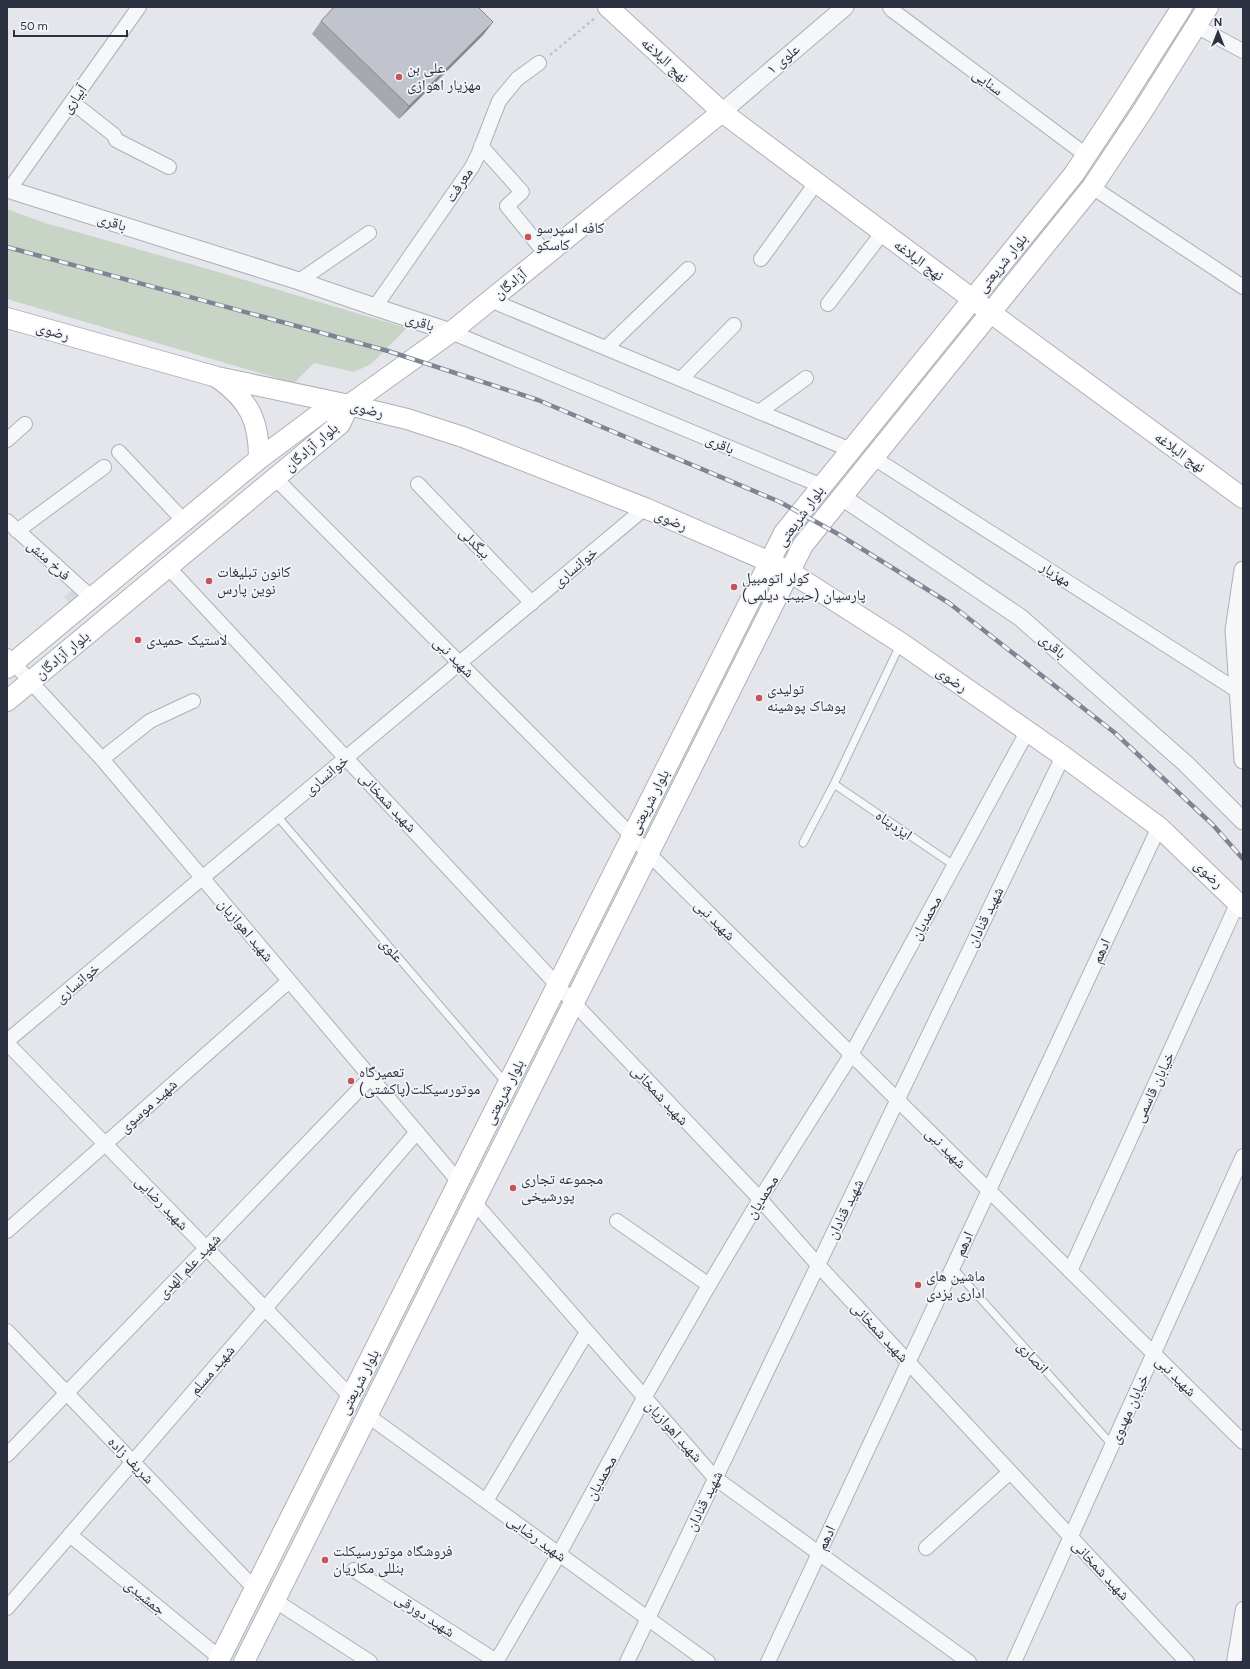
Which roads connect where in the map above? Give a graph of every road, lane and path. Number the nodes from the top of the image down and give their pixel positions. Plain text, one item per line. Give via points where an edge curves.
1 (139, 7) edge
2 (608, 7) edge
3 (845, 7) edge
4 (890, 7) edge
5 (1182, 7) edge
6 (1208, 7) edge
7 (1196, 26) junction
8 (1243, 51) edge
9 (539, 64) joint
10 (72, 102) junction
11 (722, 112) junction
12 (481, 146) junction
13 (1086, 156) junction
14 (169, 167) dead end
15 (816, 182) junction
16 (1092, 187) junction
17 (8, 190) edge
18 (883, 232) junction
19 (369, 233) dead end
20 (546, 254) junction
21 (761, 259) dead end
22 (688, 269) dead end
23 (299, 281) junction
24 (1243, 287) edge
25 (973, 299) junction
26 (490, 300) junction
27 (828, 304) dead end
28 (375, 307) junction
29 (991, 313) junction
30 (7, 318) edge
31 (734, 326) dead end
32 (450, 332) junction
33 (606, 348) junction
34 (217, 377) junction
35 (806, 378) dead end
36 (681, 379) junction
37 (348, 405) junction
38 (759, 412) junction
39 (25, 424) dead end
40 (7, 440) edge
41 (851, 450) junction
42 (119, 452) dead end
43 (874, 458) junction
44 (259, 459) junction
45 (104, 467) dead end
46 (275, 478) junction
47 (418, 484) dead end
48 (822, 486) junction
49 (842, 497) junction
50 (1243, 498) edge
51 (645, 508) junction
52 (184, 521) junction
53 (12, 526) edge
54 (770, 562) junction
55 (168, 567) junction
56 (1243, 570) edge
57 (790, 572) junction
58 (92, 598) junction
59 (532, 603) junction
60 (901, 643) junction
61 (9, 662) edge
62 (460, 663) junction
63 (30, 682) junction
64 (1238, 691) junction
65 (7, 701) edge
66 (193, 701) dead end
67 (1027, 732) junction
68 (1063, 756) junction
69 (347, 758) junction
70 (102, 759) junction
71 (1243, 760) edge
72 (834, 784) junction
73 (277, 816) junction
74 (1243, 821) edge
75 (1159, 827) junction
76 (632, 836) junction
77 (803, 843) dead end
78 (648, 854) junction
79 (955, 866) junction
80 (202, 878) junction
81 (1241, 905) edge
82 (289, 981) junction
83 (558, 985) junction
84 (574, 1003) junction
85 (7, 1042) edge
86 (852, 1055) junction
87 (371, 1077) junction
88 (507, 1085) junction
89 (897, 1100) junction
90 (416, 1132) junction
91 (105, 1144) junction
92 (1243, 1156) edge
93 (459, 1182) junction
94 (989, 1191) junction
95 (760, 1199) junction
96 (474, 1202) junction
97 (617, 1221) dead end
98 (7, 1231) edge
99 (206, 1248) junction
100 (818, 1265) junction
101 (953, 1268) junction
102 (1070, 1271) junction
103 (709, 1285) junction
104 (264, 1309) junction
105 (7, 1331) edge
106 (587, 1332) junction
107 (1154, 1354) junction
108 (908, 1362) junction
109 (66, 1393) junction
110 (351, 1398) junction
111 (644, 1398) junction
112 (367, 1415) junction
113 (1243, 1442) edge
114 (1112, 1446) junction
115 (7, 1454) edge
116 (133, 1462) junction
117 (1010, 1472) junction
118 (715, 1478) junction
119 (486, 1501) junction
120 (70, 1535) junction
121 (1071, 1537) junction
122 (926, 1548) dead end
123 (819, 1553) junction
124 (559, 1554) junction
125 (354, 1570) dead end
126 (255, 1589) junction
127 (274, 1600) junction
128 (7, 1608) edge
129 (1243, 1609) edge
130 (648, 1619) junction
131 (219, 1660) edge
132 (244, 1662) edge
133 (370, 1662) edge
134 (496, 1662) edge
135 (627, 1662) edge
136 (708, 1662) edge
137 (768, 1662) edge
138 (969, 1662) edge
139 (1014, 1662) edge
140 (1187, 1662) edge
141 (1234, 1662) edge

1 - 10 street, آبیاری
2 - 9 path
2 - 11 main road, نهج البلاغه
3 - 11 street, علوی ۱
4 - 13 street, سنایی
5 - 13 main road, بلوار شریعتی
6 - 7 main road, بلوار شریعتی
7 - 8 street
7 - 16 main road, بلوار شریعتی
9 - 12 street, معرفت via 517,78 499,101
10 - 14 street via 114,135 116,140
10 - 17 street, آبیاری
11 - 15 main road, نهج البلاغه
11 - 20 main road, آزادگان
12 - 20 street via 522,192 507,206
12 - 28 street, معرفت via 464,179
13 - 25 main road, بلوار شریعتی
15 - 18 main road, نهج البلاغه
15 - 21 street
16 - 24 street
16 - 29 main road, بلوار شریعتی
17 - 23 street, باقری
18 - 25 main road, نهج البلاغه
18 - 27 street
19 - 23 street
20 - 26 main road, آزادگان
22 - 33 street
23 - 28 street, باقری
25 - 29 main road, نهج البلاغه
25 - 41 main road, بلوار شریعتی
26 - 32 main road, آزادگان
26 - 33 street
28 - 32 street, باقری
29 - 43 main road, بلوار شریعتی
29 - 50 main road, نهج البلاغه
30 - 34 main road, رضوی
31 - 36 street
32 - 37 main road, آزادگان
32 - 48 street, باقری
33 - 36 street
34 - 37 main road, رضوی
34 - 44 main road via 233,388 255,420
35 - 38 street
36 - 38 street
37 - 44 main road, بلوار آزادگان via 322,412
37 - 46 main road, بلوار آزادگان via 340,424
37 - 51 main road, رضوی via 407,419 463,437
38 - 41 street
39 - 40 street
41 - 48 main road, بلوار شریعتی
42 - 52 street
43 - 49 main road, بلوار شریعتی
43 - 64 street, مهزیار
44 - 52 main road, بلوار آزادگان
45 - 53 street
46 - 55 main road, بلوار آزادگان
46 - 62 street, شهید نبی
47 - 59 street, بیگدلی
48 - 54 main road, بلوار شریعتی via 784,533
49 - 57 main road, بلوار شریعتی via 804,545
49 - 74 street, باقری via 1021,618 1186,763
51 - 54 main road, رضوی
51 - 59 street, خوانساری
52 - 58 main road, بلوار آزادگان
53 - 58 street, فرخ منش
54 - 57 main road, رضوی
54 - 76 main road, بلوار شریعتی
55 - 63 main road, بلوار آزادگان
55 - 69 street, شهید شمخانی
56 - 64 street via 1234,630
57 - 60 main road, رضوی
57 - 78 main road, بلوار شریعتی
58 - 61 main road, بلوار آزادگان
59 - 62 street, خوانساری
60 - 67 main road, رضوی
60 - 72 lane
61 - 63 street, شهید اهوازیان
62 - 69 street, خوانساری
62 - 76 street, شهید نبی
63 - 65 main road, بلوار آزادگان
63 - 70 street, شهید اهوازیان
64 - 71 street
66 - 70 street via 150,721
67 - 68 main road, رضوی
67 - 79 street, محمدیان
68 - 75 main road, رضوی
68 - 89 street, شهید قنادان
69 - 73 street, خوانساری
69 - 83 street, شهید شمخانی
70 - 80 street, شهید اهوازیان
72 - 77 lane
72 - 79 lane, ایزدپناه
73 - 80 street, خوانساری
73 - 88 lane, علوی
75 - 81 main road, رضوی
75 - 94 street, ادهم
76 - 78 street, شهید نبی
76 - 83 main road, بلوار شریعتی
78 - 84 main road, بلوار شریعتی
78 - 86 street, شهید نبی
79 - 86 street, محمدیان
80 - 82 street, شهید اهوازیان
80 - 85 street, خوانساری
81 - 102 street, خیابان قاسمی
82 - 87 street, شهید اهوازیان
82 - 91 street, شهید موسوی
83 - 84 street, شهید شمخانی
83 - 88 main road, بلوار شریعتی
84 - 95 street, شهید شمخانی
84 - 96 main road, بلوار شریعتی
85 - 91 street, شهید رضایی
86 - 89 street, شهید نبی
86 - 95 street, محمدیان
87 - 90 street, شهید اهوازیان
87 - 99 street, شهید علم الهدی
88 - 93 main road, بلوار شریعتی
89 - 94 street, شهید نبی
89 - 100 street, شهید قنادان
90 - 93 street, شهید اهوازیان
90 - 104 street, شهید مسلم
91 - 98 street, شهید موسوی
91 - 99 street, شهید رضایی
92 - 107 street, خیابان مهدوی
93 - 110 main road, بلوار شریعتی
94 - 101 street, ادهم
94 - 102 street, شهید نبی
95 - 100 street, شهید شمخانی
95 - 103 street, محمدیان
96 - 106 street, شهید اهوازیان
96 - 112 main road, بلوار شریعتی
97 - 103 street
99 - 104 street, شهید رضایی
99 - 109 street, شهید علم الهدی
100 - 108 street, شهید شمخانی
100 - 118 street, شهید قنادان
101 - 108 street, ادهم
101 - 114 lane, انصاری
102 - 107 street, شهید نبی
103 - 111 street, محمدیان
104 - 110 street, شهید رضایی
104 - 116 street, شهید مسلم
105 - 109 street, شریف زاده
106 - 111 street, شهید اهوازیان
106 - 119 street
107 - 113 street, شهید نبی
107 - 114 street, خیابان مهدوی
108 - 117 street, شهید شمخانی
108 - 123 street, ادهم
109 - 115 street, شهید علم الهدی
109 - 116 street, شریف زاده
110 - 126 main road, بلوار شریعتی
111 - 118 street, شهید اهوازیان
111 - 124 street, محمدیان
112 - 119 street, شهید رضایی
112 - 127 main road, بلوار شریعتی
114 - 121 street, خیابان مهدوی
116 - 120 street, شهید مسلم
116 - 126 street, شریف زاده
117 - 121 street, شهید شمخانی
117 - 122 street
118 - 123 street, شهید اهوازیان
118 - 130 street, شهید قنادان
119 - 124 street, شهید رضایی
120 - 128 street, شهید مسلم
120 - 131 street, جمشیدی
121 - 139 street, خیابان مهدوی
121 - 140 street, شهید شمخانی
123 - 137 street, ادهم
123 - 138 street, شهید اهوازیان
124 - 130 street, شهید رضایی
124 - 134 street, محمدیان
125 - 134 street, شهید دورقی
126 - 131 main road, بلوار شریعتی
127 - 132 main road, بلوار شریعتی
127 - 133 street
129 - 141 street
130 - 135 street, شهید قنادان
130 - 136 street, شهید رضایی

